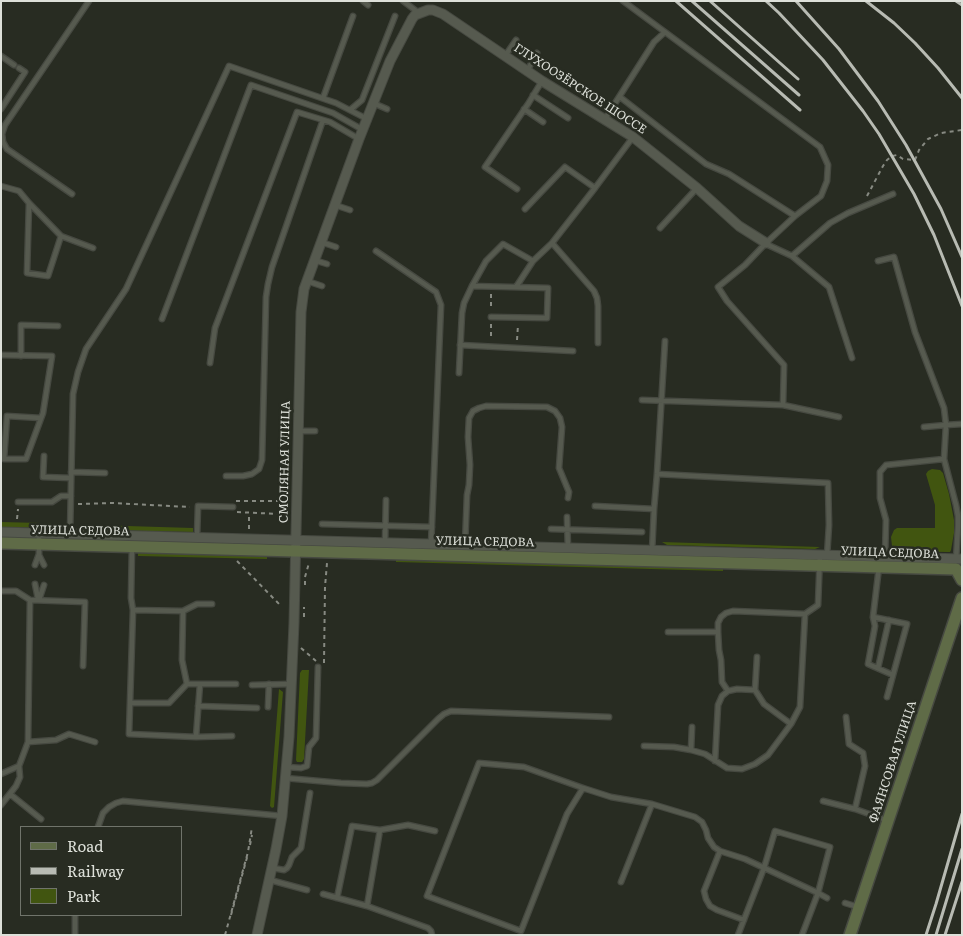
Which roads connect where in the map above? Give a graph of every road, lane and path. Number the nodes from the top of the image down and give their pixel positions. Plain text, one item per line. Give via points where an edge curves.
1 (88, 1) edge
2 (363, 1) edge
3 (403, 1) edge
4 (622, 1) edge
5 (368, 5) dead end
6 (419, 13) junction
7 (353, 16) dead end
8 (395, 16) dead end
9 (665, 32) junction
10 (516, 40) dead end
11 (537, 53) dead end
12 (1, 56) edge
13 (505, 56) junction
14 (527, 71) junction
15 (542, 81) junction
16 (533, 95) junction
17 (620, 97) junction
18 (323, 98) junction
19 (373, 103) junction
20 (1, 109) edge
21 (387, 109) dead end
22 (350, 110) junction
23 (524, 110) junction
24 (568, 118) dead end
25 (367, 119) junction
26 (323, 120) junction
27 (604, 120) junction
28 (544, 122) dead end
29 (363, 130) junction
30 (962, 130) edge
31 (633, 137) junction
32 (359, 139) junction
33 (1, 186) edge
34 (596, 188) junction
35 (697, 188) junction
36 (517, 189) dead end
37 (72, 194) dead end
38 (893, 194) dead end
39 (29, 203) junction
40 (335, 205) junction
41 (861, 207) junction
42 (525, 209) dead end
43 (350, 210) dead end
44 (795, 216) junction
45 (660, 228) dead end
46 (61, 236) junction
47 (321, 242) junction
48 (552, 243) junction
49 (766, 243) junction
50 (336, 247) dead end
51 (93, 248) dead end
52 (376, 251) dead end
53 (792, 256) junction
54 (314, 260) junction
55 (533, 261) junction
56 (878, 261) dead end
57 (327, 264) dead end
58 (307, 281) junction
59 (322, 286) dead end
60 (472, 286) junction
61 (516, 287) junction
62 (491, 317) dead end
63 (518, 318) junction
64 (162, 319) dead end
65 (58, 326) dead end
66 (665, 341) dead end
67 (598, 344) dead end
68 (460, 345) junction
69 (517, 348) junction
70 (573, 351) dead end
71 (1, 355) edge
72 (21, 356) junction
73 (852, 358) dead end
74 (210, 364) dead end
75 (459, 373) dead end
76 (642, 400) dead end
77 (662, 401) junction
78 (783, 406) junction
79 (839, 417) dead end
80 (41, 418) junction
81 (946, 424) junction
82 (962, 424) edge
83 (924, 427) dead end
84 (298, 431) junction
85 (315, 431) dead end
86 (44, 456) dead end
87 (944, 459) junction
88 (71, 472) junction
89 (105, 473) dead end
90 (657, 474) junction
91 (226, 476) dead end
92 (71, 478) junction
93 (71, 496) junction
94 (568, 498) dead end
95 (386, 500) dead end
96 (281, 501) dead end
97 (18, 502) joint
98 (71, 504) junction
99 (595, 506) dead end
100 (233, 507) dead end
101 (198, 508) junction
102 (654, 508) junction
103 (249, 513) junction
104 (278, 514) dead end
105 (567, 517) dead end
106 (17, 519) dead end
107 (322, 524) dead end
108 (385, 525) junction
109 (432, 526) junction
110 (249, 529) dead end
111 (551, 529) dead end
112 (568, 530) junction
113 (1, 532) edge
114 (642, 532) dead end
115 (197, 537) junction
116 (70, 539) junction
117 (1, 543) edge
118 (385, 543) junction
119 (39, 544) junction
120 (296, 545) junction
121 (465, 545) junction
122 (132, 546) junction
123 (431, 550) junction
124 (567, 553) junction
125 (652, 555) junction
126 (823, 560) junction
127 (237, 561) dead end
128 (328, 561) dead end
129 (882, 561) junction
130 (958, 562) edge
131 (35, 565) dead end
132 (44, 565) dead end
133 (962, 580) edge
134 (35, 584) dead end
135 (44, 585) dead end
136 (1, 590) edge
137 (962, 598) edge
138 (30, 600) junction
139 (39, 600) junction
140 (212, 604) dead end
141 (281, 606) dead end
142 (134, 610) junction
143 (183, 610) junction
144 (805, 614) junction
145 (873, 617) junction
146 (889, 620) junction
147 (668, 632) dead end
148 (718, 632) junction
149 (301, 648) dead end
150 (757, 658) dead end
151 (83, 666) dead end
152 (318, 667) junction
153 (878, 668) junction
154 (893, 675) junction
155 (187, 684) junction
156 (200, 684) junction
157 (236, 684) dead end
158 (268, 684) junction
159 (292, 684) junction
160 (252, 685) dead end
161 (755, 690) junction
162 (728, 692) junction
163 (887, 697) dead end
164 (130, 702) junction
165 (198, 706) junction
166 (268, 707) dead end
167 (257, 708) dead end
168 (609, 717) dead end
169 (846, 717) dead end
170 (791, 724) junction
171 (692, 727) dead end
172 (196, 736) junction
173 (232, 736) dead end
174 (28, 742) junction
175 (95, 742) dead end
176 (644, 746) dead end
177 (691, 750) junction
178 (716, 761) junction
179 (19, 766) junction
180 (286, 766) junction
181 (1, 774) edge
182 (285, 778) junction
183 (583, 788) junction
184 (310, 793) dead end
185 (10, 794) junction
186 (823, 802) dead end
187 (652, 804) junction
188 (1, 805) edge
189 (855, 809) junction
190 (282, 816) junction
191 (41, 819) dead end
192 (888, 820) junction
193 (98, 826) edge
194 (380, 830) junction
195 (436, 831) dead end
196 (720, 851) junction
197 (273, 868) junction
198 (764, 868) junction
199 (270, 880) junction
200 (621, 882) dead end
201 (307, 890) dead end
202 (818, 893) junction
203 (323, 894) dead end
204 (337, 898) junction
205 (827, 898) dead end
206 (845, 903) dead end
207 (368, 906) junction
208 (859, 907) junction
209 (75, 916) edge
210 (744, 920) junction
211 (75, 935) edge
212 (226, 935) edge
213 (257, 935) edge
214 (432, 935) edge
215 (738, 935) edge
216 (802, 935) edge
217 (850, 935) edge

1 - 37 lane via 4,125 2,134 7,149
2 - 5 lane
3 - 6 lane
4 - 9 lane
6 - 13 street, ГЛУХООЗЁРСКОЕ ШОССЕ via 428,10 438,12
6 - 19 street, СМОЛЯНАЯ УЛИЦА via 407,26
7 - 18 lane
8 - 22 lane via 362,100
9 - 17 lane via 654,42
9 - 44 lane via 820,147 828,165 827,181 821,196
10 - 13 lane
11 - 14 lane
12 - 20 lane via 25,72
13 - 14 street, ГЛУХООЗЁРСКОЕ ШОССЕ
14 - 15 street, ГЛУХООЗЁРСКОЕ ШОССЕ
15 - 16 lane
15 - 27 street, ГЛУХООЗЁРСКОЕ ШОССЕ
16 - 23 lane
16 - 24 lane
17 - 27 lane
17 - 44 lane via 706,164 729,174
18 - 22 lane
18 - 88 lane via 229,66 126,289 86,349 73,394
19 - 21 lane
19 - 25 street, СМОЛЯНАЯ УЛИЦА
22 - 25 lane
23 - 28 lane
23 - 36 lane via 485,167
25 - 29 street, СМОЛЯНАЯ УЛИЦА
26 - 32 lane
26 - 74 lane via 297,112 215,328
26 - 91 lane via 268,284 262,460 259,469 252,474
27 - 31 street, ГЛУХООЗЁРСКОЕ ШОССЕ
29 - 32 street, СМОЛЯНАЯ УЛИЦА
29 - 64 lane via 333,113 251,85
30 - 41 path via 928,139 915,160 892,156
31 - 34 lane
31 - 35 street, ГЛУХООЗЁРСКОЕ ШОССЕ
32 - 40 street, СМОЛЯНАЯ УЛИЦА
33 - 39 lane via 19,191
34 - 42 lane via 565,167
34 - 48 lane
35 - 45 lane
35 - 49 street, ГЛУХООЗЁРСКОЕ ШОССЕ via 739,226
38 - 41 lane
39 - 46 lane
39 - 46 lane via 26,273 48,276
40 - 43 lane
40 - 47 street, СМОЛЯНАЯ УЛИЦА
41 - 53 lane via 830,223
44 - 49 lane
46 - 51 lane
47 - 50 lane
47 - 54 street, СМОЛЯНАЯ УЛИЦА
48 - 55 lane
48 - 67 lane via 594,291 598,306
49 - 53 lane
49 - 78 lane via 718,287 784,366
52 - 109 lane via 436,292 441,305
53 - 73 lane via 829,287
54 - 57 lane
54 - 58 street, СМОЛЯНАЯ УЛИЦА
55 - 60 lane via 503,244 486,261
55 - 61 lane
56 - 81 lane via 894,257 915,332 944,408
58 - 59 lane
58 - 84 street, СМОЛЯНАЯ УЛИЦА via 302,299
60 - 61 lane
60 - 68 lane via 464,303
61 - 63 lane via 548,288 547,318
62 - 63 lane
63 - 69 path
65 - 72 lane via 21,325
66 - 77 lane
68 - 69 lane
68 - 75 lane
69 - 70 lane
71 - 72 lane
72 - 80 lane via 52,356
76 - 77 lane
77 - 78 lane
77 - 90 lane
78 - 79 lane
80 - 80 lane via 7,416 4,459 26,459
81 - 82 lane
81 - 83 lane
81 - 87 lane
84 - 85 lane
84 - 120 street, СМОЛЯНАЯ УЛИЦА
86 - 92 lane via 43,477
87 - 129 lane via 886,465 880,472 880,498 886,520
87 - 130 lane via 958,516
88 - 89 lane
88 - 92 lane
90 - 102 lane
90 - 126 lane via 828,483 829,525
92 - 93 lane
93 - 97 lane via 61,496 52,502
93 - 98 lane
94 - 121 lane via 569,492 559,468 562,427 555,411 547,407 479,408 469,418
95 - 108 lane
96 - 103 path via 236,500 236,512
97 - 106 path
98 - 101 path via 112,502
98 - 116 lane
99 - 102 lane
100 - 101 lane
101 - 115 lane
102 - 125 lane
103 - 104 path
103 - 110 path
105 - 112 lane
107 - 108 lane
108 - 109 lane
108 - 118 lane
109 - 123 lane
111 - 112 lane
112 - 114 lane
112 - 124 lane
113 - 119 street, УЛИЦА СЕДОВА
115 - 116 street, УЛИЦА СЕДОВА
115 - 120 street, УЛИЦА СЕДОВА
116 - 119 street, УЛИЦА СЕДОВА
116 - 122 street, УЛИЦА СЕДОВА
117 - 119 street, УЛИЦА СЕДОВА
118 - 120 street, УЛИЦА СЕДОВА
118 - 123 street, УЛИЦА СЕДОВА
119 - 131 lane
119 - 132 lane
120 - 122 street, УЛИЦА СЕДОВА
120 - 123 street, УЛИЦА СЕДОВА
120 - 159 street, СМОЛЯНАЯ УЛИЦА
121 - 123 street, УЛИЦА СЕДОВА
121 - 124 street, УЛИЦА СЕДОВА
122 - 142 lane via 130,598
123 - 124 street, УЛИЦА СЕДОВА
124 - 125 street, УЛИЦА СЕДОВА
125 - 126 street, УЛИЦА СЕДОВА via 730,561
126 - 129 street, УЛИЦА СЕДОВА
126 - 144 lane via 818,605
127 - 141 path
128 - 152 path via 324,665
129 - 130 street, УЛИЦА СЕДОВА
129 - 145 lane
130 - 133 street, УЛИЦА СЕДОВА
134 - 139 lane
135 - 139 lane
136 - 138 lane via 16,591
137 - 192 street, ФАЯНСОВАЯ УЛИЦА
138 - 139 lane
138 - 174 lane
139 - 151 lane via 85,602
140 - 143 lane via 197,604
142 - 143 lane
142 - 164 lane
143 - 155 lane via 182,660
144 - 148 lane via 733,611 721,617
144 - 170 lane via 800,707
145 - 146 lane
145 - 153 lane via 875,626 868,664
146 - 153 lane
146 - 154 lane via 907,624
147 - 148 lane
148 - 162 lane via 722,682
149 - 152 path via 318,662
150 - 161 lane
152 - 180 lane via 316,738 309,747 307,766
153 - 154 lane
154 - 163 lane
155 - 156 lane
155 - 164 lane via 169,703
156 - 157 lane
156 - 165 lane
158 - 159 lane
158 - 160 lane
158 - 166 lane
159 - 180 street, СМОЛЯНАЯ УЛИЦА
161 - 162 lane
161 - 170 lane via 764,704
162 - 178 lane via 718,705
164 - 172 lane via 129,734
165 - 167 lane
165 - 172 lane
168 - 182 lane via 451,711 438,719 372,783
169 - 189 lane via 849,744 863,753 865,766
170 - 178 lane via 768,755 755,764 742,769 727,768
171 - 177 lane
172 - 173 lane
174 - 175 lane via 56,740 69,734
174 - 179 lane
176 - 177 lane
177 - 178 lane
179 - 181 lane
179 - 185 lane via 20,777
180 - 182 street, СМОЛЯНАЯ УЛИЦА
182 - 190 street, СМОЛЯНАЯ УЛИЦА
183 - 183 lane via 568,814 520,931 427,896 478,763 524,767
183 - 187 lane
184 - 197 lane via 302,848 284,870
185 - 188 lane
185 - 191 lane
186 - 189 lane
187 - 196 lane via 695,817 702,822 708,838
187 - 200 lane
189 - 192 lane
190 - 193 lane via 123,801 109,807
190 - 197 street, СМОЛЯНАЯ УЛИЦА
192 - 208 street, ФАЯНСОВАЯ УЛИЦА
194 - 195 lane via 408,825
194 - 204 lane via 352,826
194 - 207 lane
196 - 198 lane
196 - 210 lane via 704,892 706,899 717,910
197 - 199 street, СМОЛЯНАЯ УЛИЦА
198 - 202 lane
198 - 202 lane via 775,831 830,847
198 - 210 lane
199 - 201 lane
199 - 213 street, СМОЛЯНАЯ УЛИЦА
202 - 205 lane
202 - 216 lane
203 - 204 lane
204 - 207 lane
206 - 208 lane
207 - 214 lane via 428,928
208 - 217 street, ФАЯНСОВАЯ УЛИЦА
209 - 211 lane
210 - 215 lane
212 - 212 path via 247,859 252,827 248,852

